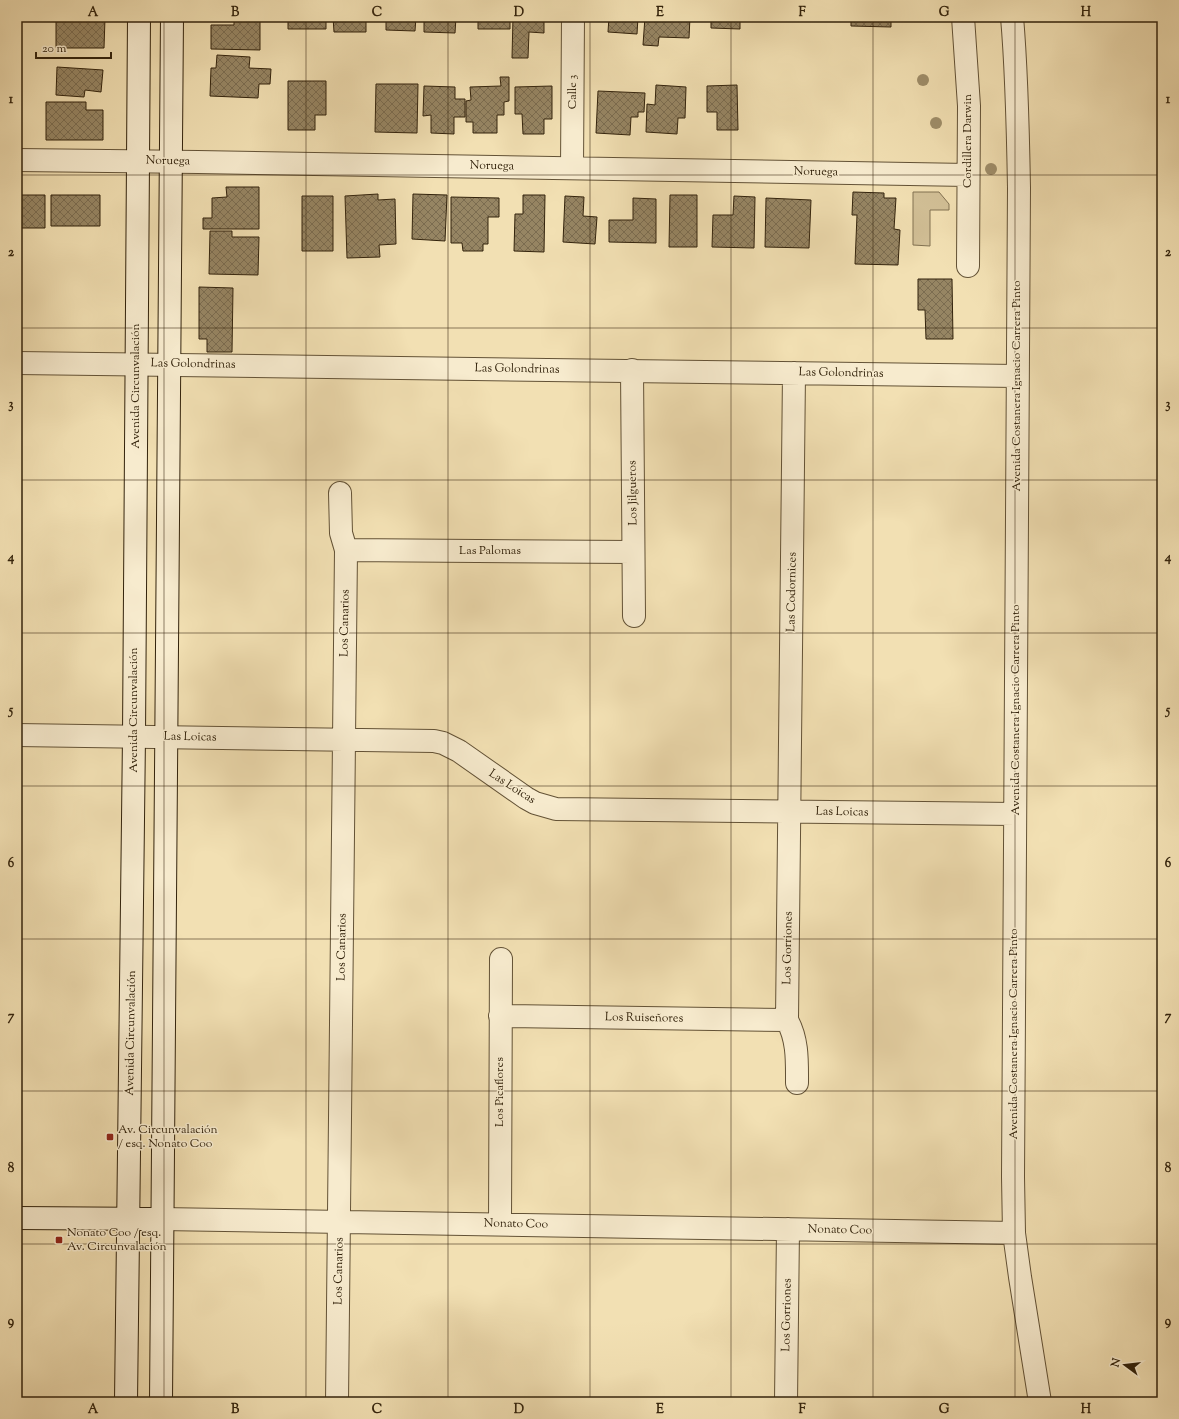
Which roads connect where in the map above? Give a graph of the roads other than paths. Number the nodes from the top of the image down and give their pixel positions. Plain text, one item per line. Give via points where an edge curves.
1 (139, 17) edge
2 (172, 17) edge
3 (573, 17) edge
4 (963, 17) edge
5 (1012, 17) edge
6 (17, 160) edge
7 (138, 161) junction
8 (170, 161) junction
9 (572, 168) junction
10 (968, 175) junction
11 (968, 266) dead end
12 (17, 362) edge
13 (136, 364) junction
14 (169, 364) junction
15 (632, 370) junction
16 (794, 373) junction
17 (1017, 376) junction
18 (340, 493) dead end
19 (346, 550) junction
20 (633, 552) junction
21 (634, 616) dead end
22 (17, 735) edge
23 (134, 736) junction
24 (166, 737) junction
25 (344, 739) junction
26 (790, 812) junction
27 (1015, 814) junction
28 (501, 959) dead end
29 (500, 1016) junction
30 (787, 1020) junction
31 (797, 1083) dead end
32 (17, 1218) edge
33 (129, 1218) junction
34 (161, 1219) junction
35 (339, 1222) junction
36 (500, 1224) junction
37 (788, 1229) junction
38 (1014, 1232) junction
39 (126, 1402) edge
40 (161, 1402) edge
41 (337, 1402) edge
42 (786, 1402) edge
43 (1040, 1402) edge

1 - 7 street, Avenida Circunvalación
2 - 8 street
3 - 9 street, Calle 3
4 - 10 street, Cordillera Darwin via 969,106
5 - 17 street, Avenida Costanera Ignacio Carrera Pinto via 1018,120
6 - 7 street, Noruega
7 - 8 street, Noruega
7 - 13 street, Avenida Circunvalación
8 - 9 street, Noruega
8 - 14 street
9 - 10 street, Noruega
10 - 11 street, Cordillera Darwin
12 - 13 street, Las Golondrinas
13 - 14 street, Las Golondrinas
13 - 23 street, Avenida Circunvalación
14 - 15 street, Las Golondrinas
14 - 24 street
15 - 16 street, Las Golondrinas
15 - 20 street, Los Jilgueros
16 - 17 street, Las Golondrinas
16 - 26 street, Las Codornices
17 - 27 street, Avenida Costanera Ignacio Carrera Pinto
18 - 19 street, Los Canarios via 342,533
19 - 20 street, Las Palomas
19 - 25 street, Los Canarios
20 - 21 street, Los Jilgueros
22 - 23 street, Las Loicas
23 - 24 street, Las Loicas
23 - 33 street, Avenida Circunvalación
24 - 25 street, Las Loicas
24 - 34 street
25 - 26 street, Las Loicas via 443,743 459,751 526,798 556,809
25 - 35 street, Los Canarios
26 - 27 street, Las Loicas
26 - 30 street, Los Gorriones
27 - 38 street, Avenida Costanera Ignacio Carrera Pinto
28 - 29 street, Los Picaflores
29 - 30 street, Los Ruiseñores
29 - 36 street, Los Picaflores
30 - 31 street, Los Gorriones via 797,1051
32 - 33 street, Nonato Coo
33 - 34 street, Nonato Coo
33 - 39 street, Avenida Circunvalación
34 - 35 street, Nonato Coo
34 - 40 street
35 - 36 street, Nonato Coo
35 - 41 street, Los Canarios
36 - 37 street, Nonato Coo
37 - 38 street, Nonato Coo
37 - 42 street, Los Gorriones
38 - 43 street, Avenida Costanera Ignacio Carrera Pinto

